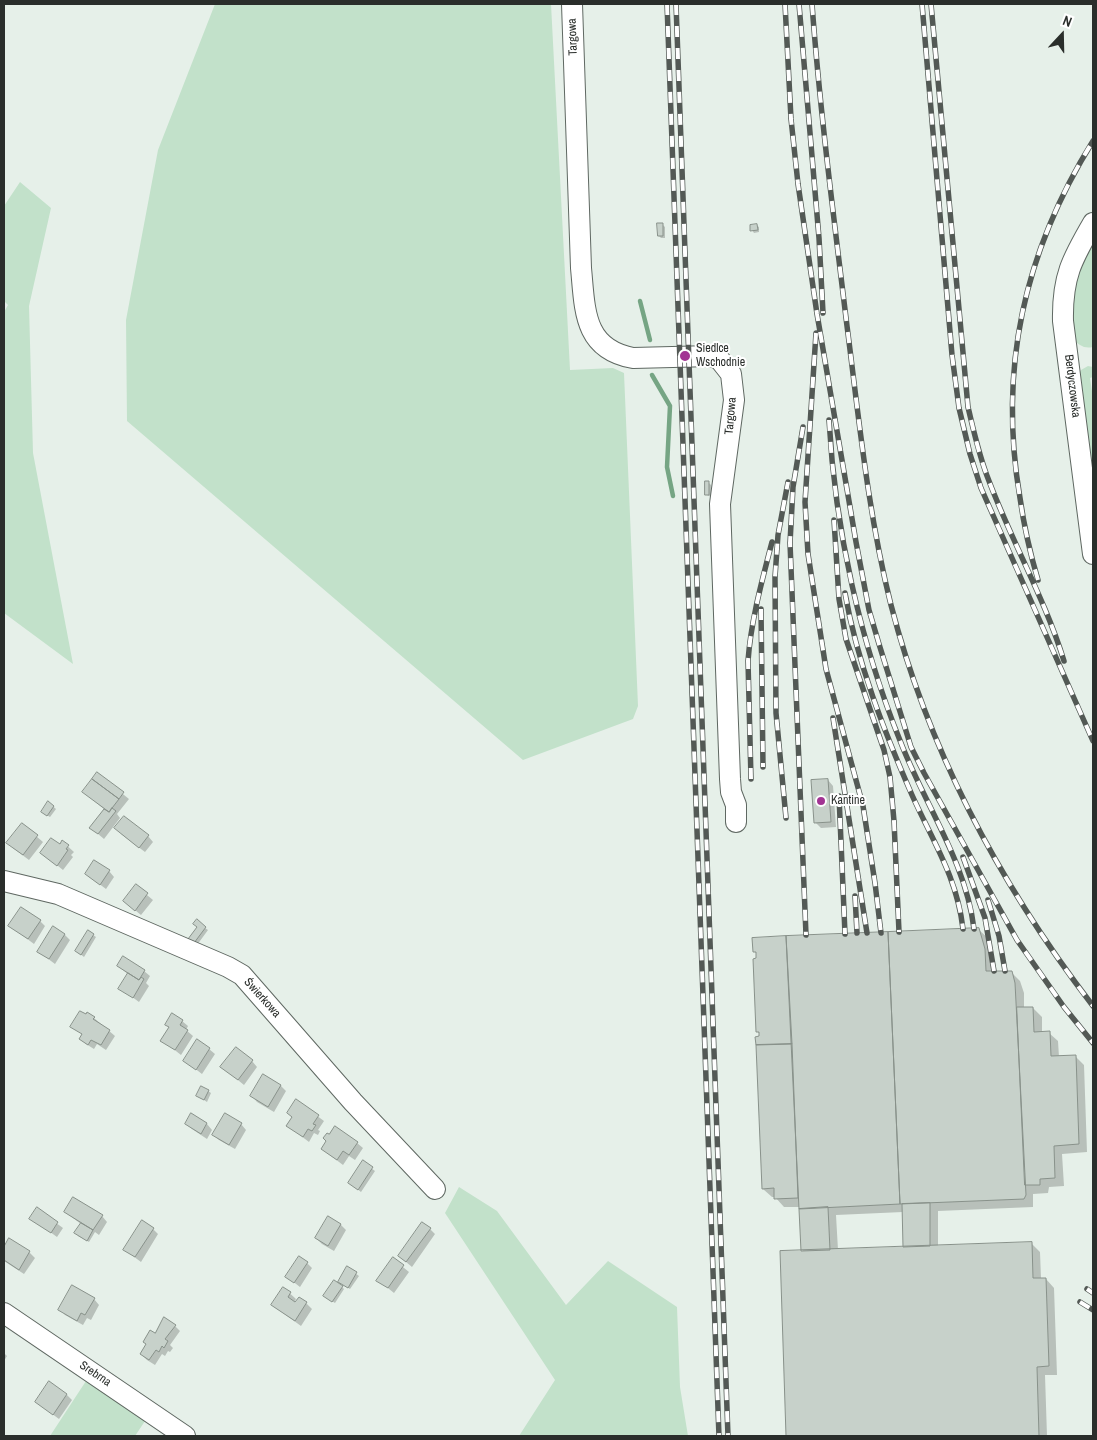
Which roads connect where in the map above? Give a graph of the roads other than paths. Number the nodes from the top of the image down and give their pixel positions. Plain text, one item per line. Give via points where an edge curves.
1 (572, 4) edge
2 (1093, 223) edge
3 (1093, 554) edge
4 (736, 822) dead end
5 (4, 881) edge
6 (435, 1188) dead end
7 (4, 1313) edge
8 (185, 1436) edge

1 - 4 street, Targowa via 581,268 591,329 605,346 622,356 712,356 727,367 733,381 734,400 720,504 731,785
2 - 3 street, Berdyczowska via 1069,267 1062,311
5 - 6 street, Świerkowa via 58,894 242,975 353,1102
7 - 8 street, Srebrna

